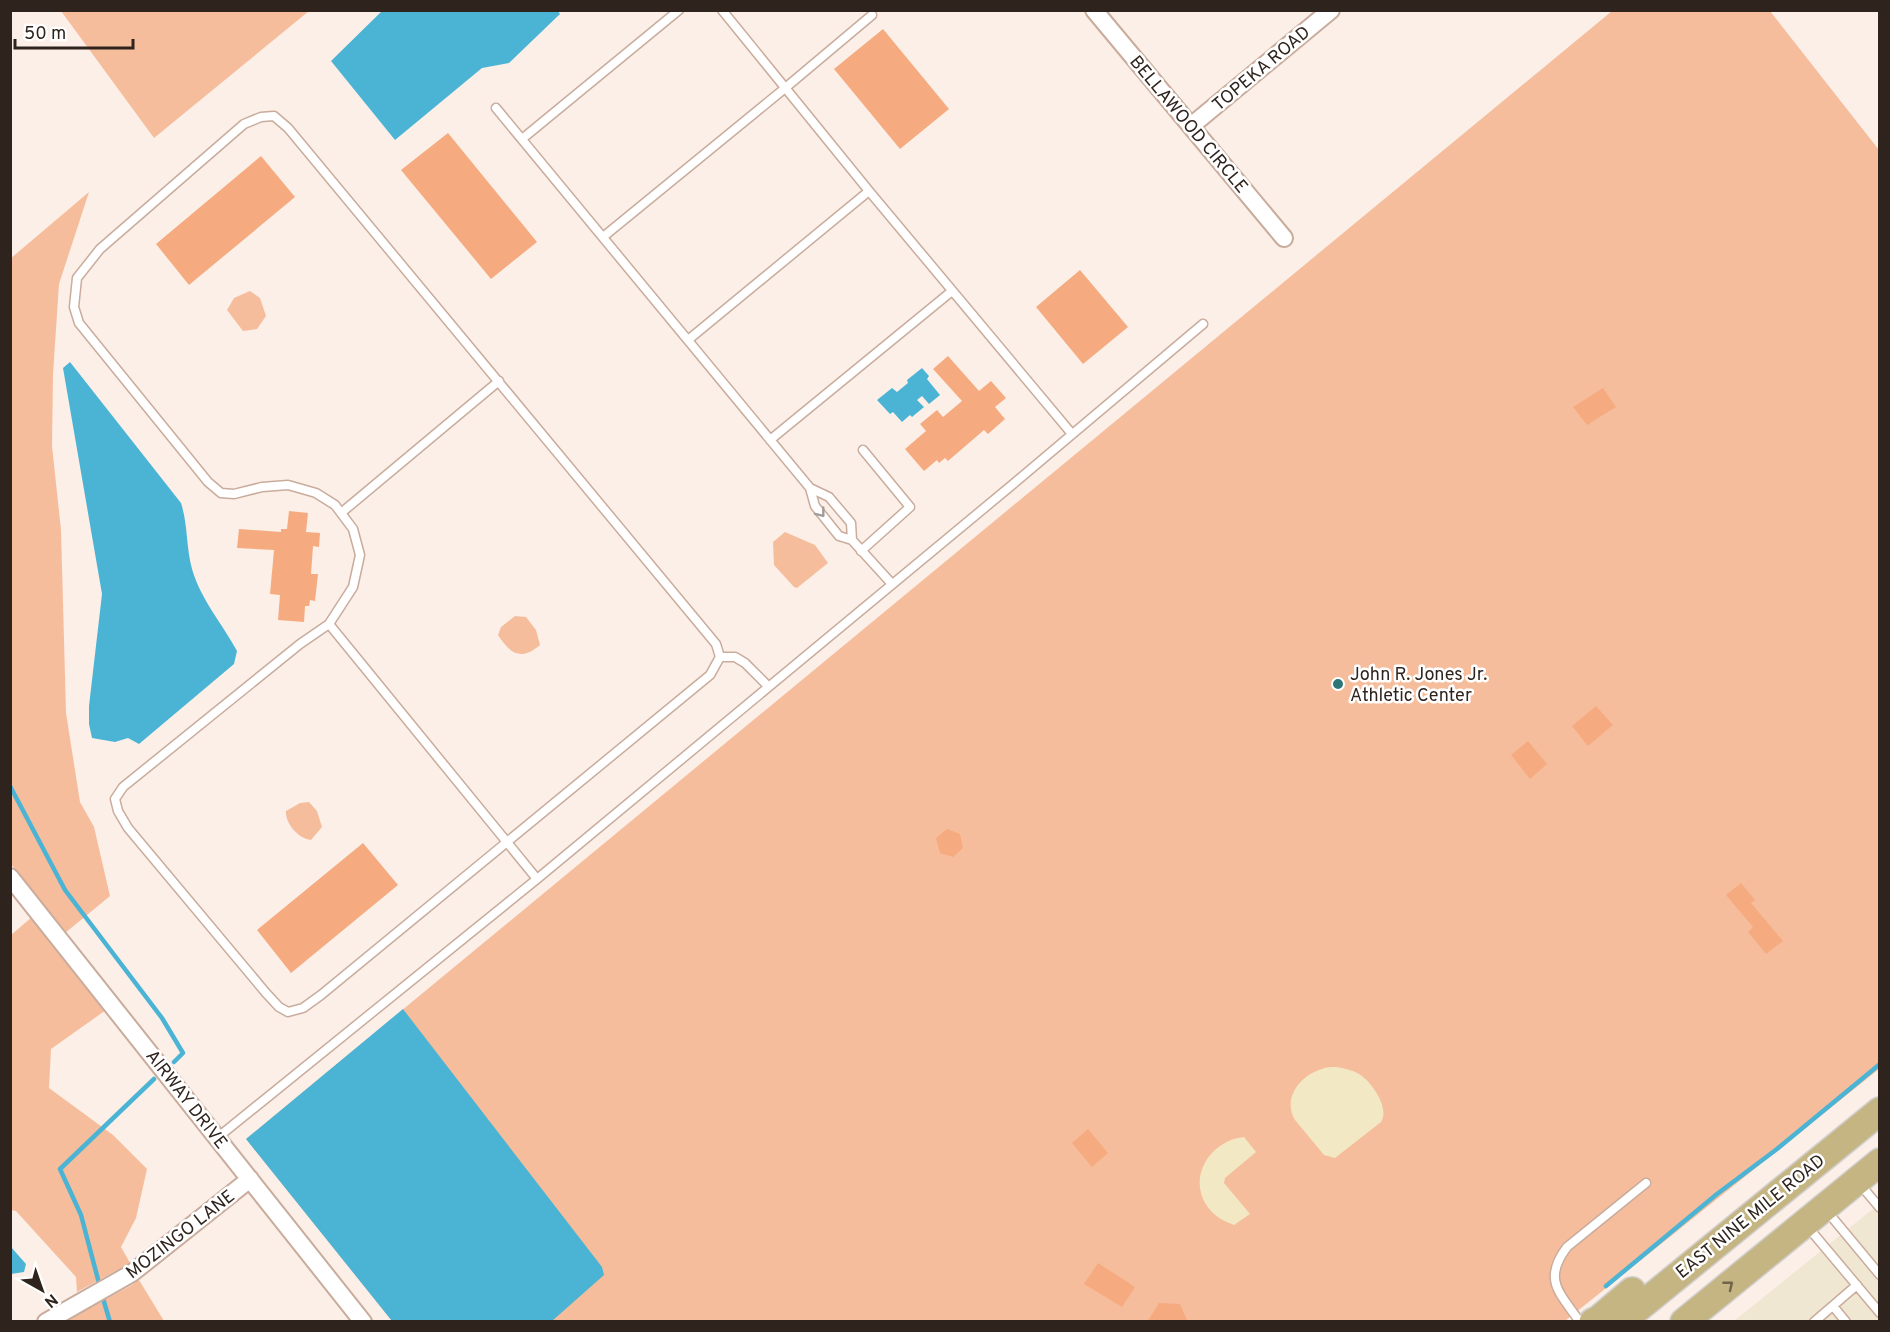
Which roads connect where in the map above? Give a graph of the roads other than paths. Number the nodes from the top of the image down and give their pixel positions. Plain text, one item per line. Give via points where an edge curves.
1 (679, 10) edge
2 (722, 10) edge
3 (1094, 10) edge
4 (1331, 10) edge
5 (872, 15) dead end
6 (784, 89) junction
7 (496, 108) dead end
8 (1191, 126) junction
9 (522, 140) junction
10 (869, 191) junction
11 (603, 237) junction
12 (1284, 238) dead end
13 (952, 291) junction
14 (1203, 324) dead end
15 (688, 340) junction
16 (499, 381) junction
17 (1072, 434) junction
18 (770, 440) junction
19 (863, 450) dead end
20 (810, 488) junction
21 (341, 513) junction
22 (852, 540) junction
23 (861, 550) junction
24 (892, 584) junction
25 (329, 624) junction
26 (720, 657) junction
27 (768, 686) junction
28 (507, 842) junction
29 (10, 877) edge
30 (537, 879) junction
31 (1880, 1111) edge
32 (1880, 1127) edge
33 (217, 1138) junction
34 (1880, 1162) edge
35 (1800, 1176) junction
36 (250, 1179) junction
37 (1857, 1181) junction
38 (1646, 1183) dead end
39 (1880, 1208) edge
40 (1814, 1215) junction
41 (1880, 1275) edge
42 (1857, 1286) junction
43 (1833, 1306) junction
44 (1880, 1313) edge
45 (46, 1322) edge
46 (363, 1322) edge
47 (1580, 1322) edge
48 (1593, 1322) edge
49 (1621, 1322) edge
50 (1642, 1322) edge
51 (1684, 1322) edge
52 (1814, 1322) edge
53 (1846, 1322) edge

1 - 9 lane
2 - 6 lane
3 - 8 street, BELLAWOOD CIRCLE
4 - 8 street, TOPEKA ROAD
5 - 6 lane
6 - 10 lane
6 - 11 lane
7 - 9 lane
8 - 12 street, BELLAWOOD CIRCLE
9 - 11 lane
10 - 13 lane
10 - 15 lane
11 - 15 lane
13 - 17 lane
13 - 18 lane
14 - 17 lane
15 - 18 lane
16 - 21 lane
16 - 21 lane via 288,128 274,116 244,124 100,249 77,278 74,307 79,323 221,494 288,485 316,493
16 - 26 lane via 716,644
17 - 24 lane
18 - 20 lane
19 - 23 lane via 910,507
20 -> 22 lane via 815,506 839,536
20 - 22 lane via 829,497 851,523
21 - 25 lane via 353,529 360,555 353,587
22 - 23 lane
23 - 24 lane
24 - 27 lane
25 - 28 lane
25 - 28 lane via 123,787 115,799 128,828 266,993 288,1012 303,1008 321,995
26 - 27 lane via 735,657 745,663
26 - 28 lane via 710,675
27 - 30 lane
28 - 30 lane
29 - 33 street, AIRWAY DRIVE
30 - 33 lane
31 - 35 main road, EAST NINE MILE ROAD
32 - 50 main road
33 - 36 street, AIRWAY DRIVE
34 - 37 main road
35 - 48 main road via 1752,1193
35 - 49 main road, EAST NINE MILE ROAD
36 - 45 street, MOZINGO LANE via 132,1273
36 - 46 street, AIRWAY DRIVE
37 - 39 lane
37 - 40 main road
38 - 47 lane via 1567,1247 1556,1261 1554,1279 1558,1290
40 - 41 lane
40 - 42 lane
51 -> 40 main road
42 - 43 lane
42 - 44 lane
43 - 52 lane
43 - 53 lane

